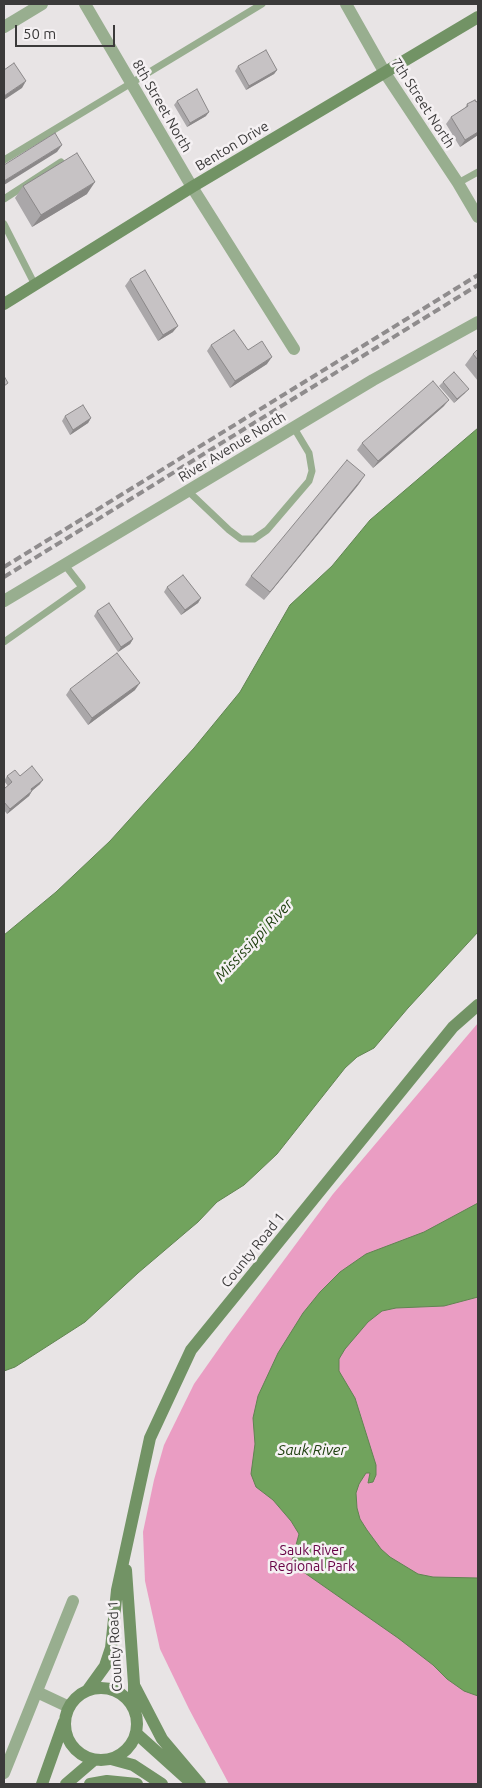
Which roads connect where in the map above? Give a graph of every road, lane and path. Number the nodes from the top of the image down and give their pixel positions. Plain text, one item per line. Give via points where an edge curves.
1 (42, 4) edge
2 (85, 4) edge
3 (262, 4) edge
4 (346, 4) edge
5 (478, 17) edge
6 (4, 27) edge
7 (385, 73) junction
8 (131, 83) junction
9 (4, 160) edge
10 (61, 162) edge
11 (478, 172) edge
12 (458, 183) junction
13 (192, 187) junction
14 (4, 199) edge
15 (478, 217) edge
16 (4, 224) edge
17 (35, 285) junction
18 (4, 304) edge
19 (478, 322) edge
20 (294, 349) dead end
21 (294, 428) junction
22 (188, 491) junction
23 (65, 565) junction
24 (4, 601) edge
25 (4, 642) edge
26 (478, 1005) edge
27 (124, 1554) junction
28 (73, 1601) dead end
29 (134, 1684) junction
30 (87, 1691) junction
31 (37, 1692) junction
32 (134, 1707) junction
33 (68, 1712) junction
34 (137, 1734) junction
35 (111, 1759) junction
36 (94, 1760) junction
37 (4, 1773) edge
38 (42, 1784) edge
39 (66, 1784) edge
40 (90, 1784) edge
41 (137, 1784) edge
42 (162, 1784) edge
43 (192, 1784) edge
44 (200, 1784) edge

1 - 6 street
2 - 8 street, 8th Street North
3 - 8 lane
4 - 7 street, 7th Street North
5 - 7 street, Benton Drive
7 - 12 street, 7th Street North
7 - 13 street, Benton Drive
8 - 9 lane
8 - 13 street, 8th Street North
10 - 14 lane
11 - 12 lane
12 - 15 street, 7th Street North
13 - 17 street, Benton Drive
13 - 20 street, 8th Street North
16 - 17 lane
17 - 18 street, Benton Drive
19 - 21 street, River Avenue North
21 - 22 street, River Avenue North
21 - 22 lane via 309,453 312,471 309,481 266,530 254,539 241,539
22 - 23 street, River Avenue North
23 - 24 street, River Avenue North
23 - 25 lane via 82,587
26 - 27 street, County Road 1 via 453,1027 191,1350 150,1438
27 - 29 street, County Road 1
27 - 30 street, County Road 1 via 111,1648 105,1666
28 - 31 street
29 - 32 street, County Road 1
29 - 44 street via 162,1740
30 - 32 street via 97,1688 113,1690 127,1698
30 - 33 street via 77,1697
31 - 33 street
31 - 37 street
32 - 34 street
33 - 36 street via 65,1729 68,1740 83,1756
33 - 38 street
34 - 35 street via 122,1754
34 - 43 street
35 - 36 street
35 - 42 street via 133,1766
36 - 39 street
40 - 41 street via 107,1781

